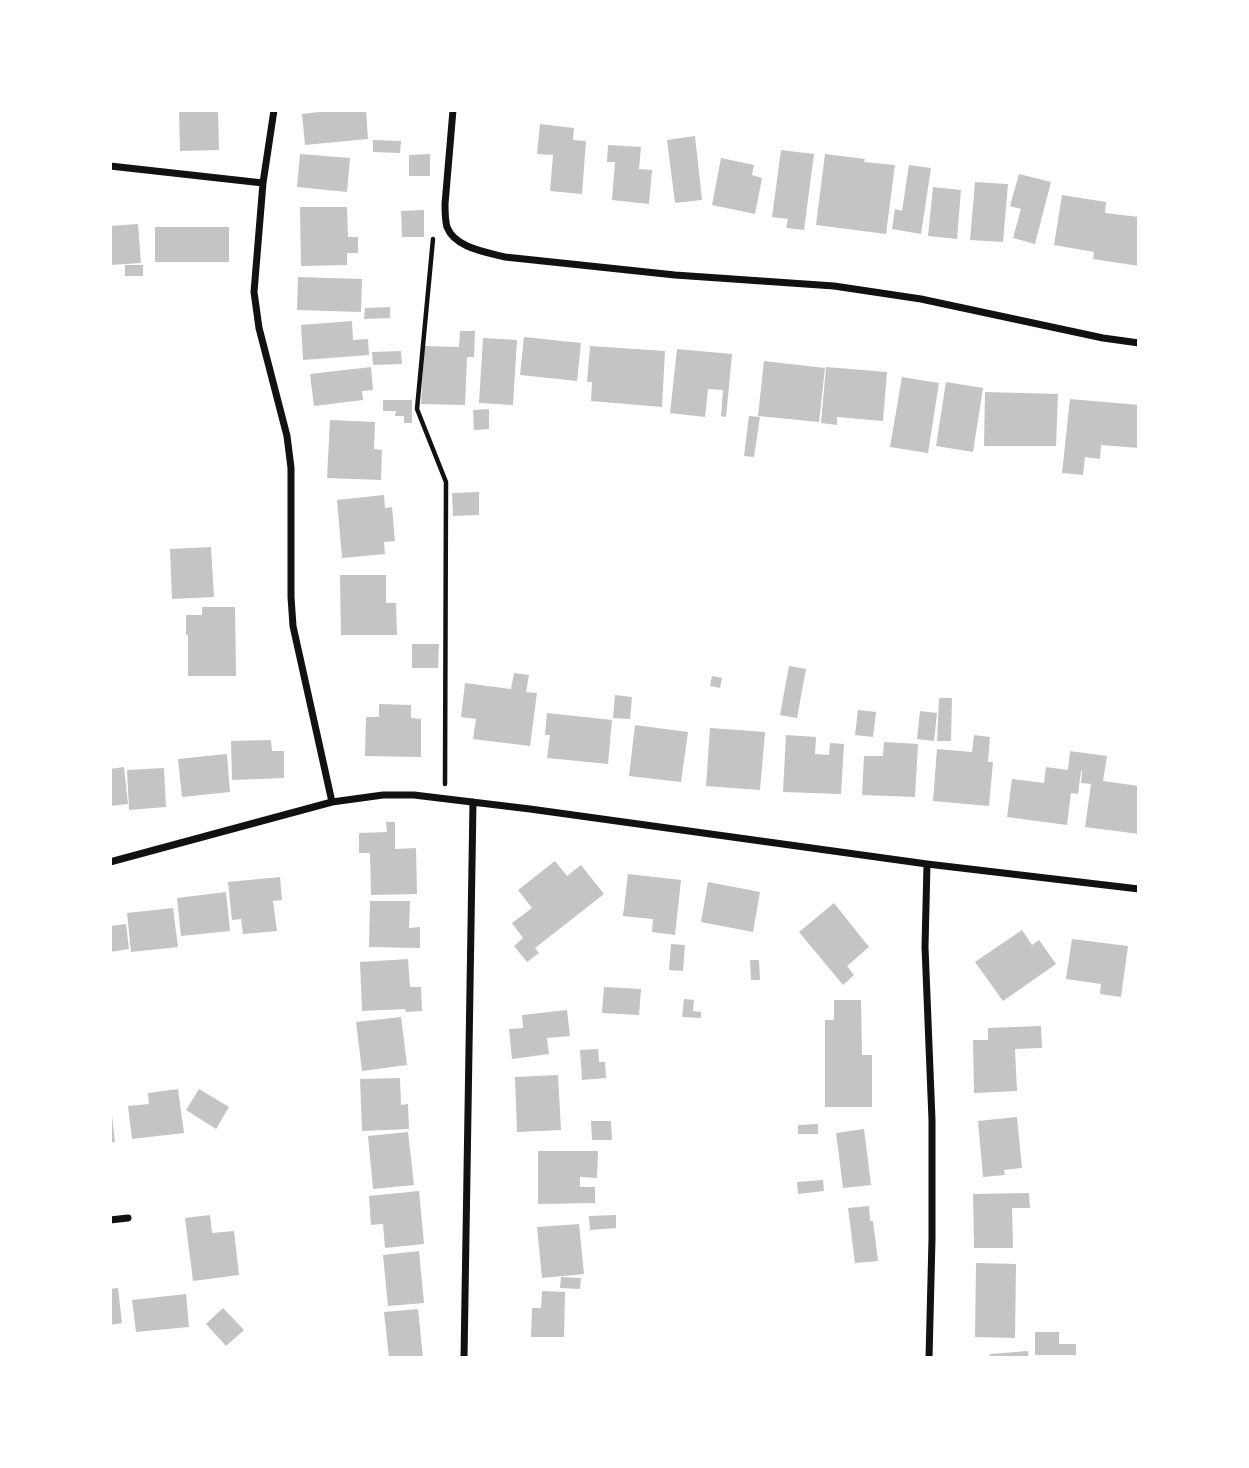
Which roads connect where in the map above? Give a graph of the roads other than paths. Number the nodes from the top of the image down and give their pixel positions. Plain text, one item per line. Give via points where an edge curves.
1 (274, 110) edge
2 (453, 110) edge
3 (110, 166) edge
4 (263, 183) junction
5 (1139, 343) edge
6 (332, 802) junction
7 (473, 802) junction
8 (110, 862) edge
9 (927, 864) junction
10 (1139, 889) edge
11 (128, 1218) dead end
12 (110, 1220) edge
13 (464, 1358) edge
14 (929, 1358) edge

1 - 4 street
2 - 5 street via 445,204 448,229 478,250 505,257 675,275 834,286
3 - 4 street
4 - 6 street via 254,292 290,457 293,626
6 - 7 street via 414,795
6 - 8 street
7 - 9 street
7 - 13 street
9 - 10 street
9 - 14 street via 925,947 932,1120
11 - 12 street

